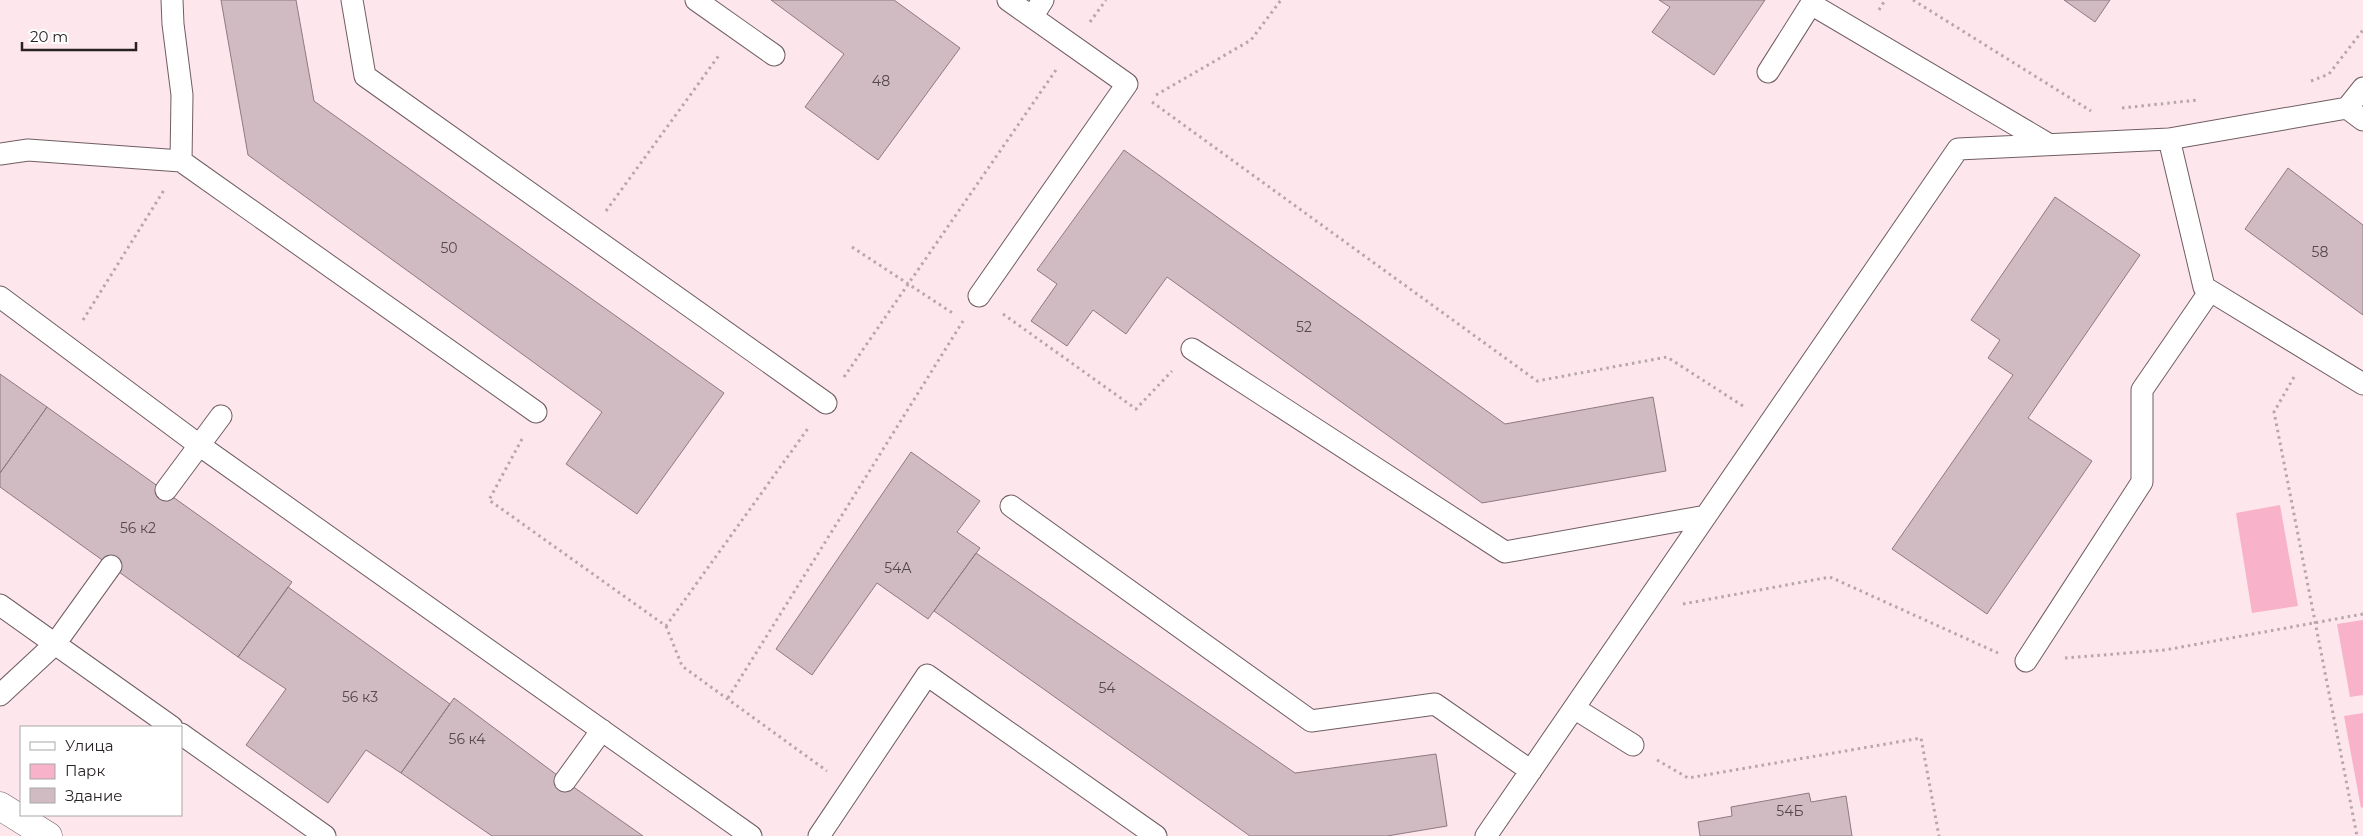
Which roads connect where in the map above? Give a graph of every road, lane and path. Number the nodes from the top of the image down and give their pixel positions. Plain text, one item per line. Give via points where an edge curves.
1 (172, 0) edge
2 (352, 0) edge
3 (696, 0) edge
4 (1008, 0) edge
5 (1913, 0) edge
6 (1278, 1) edge
7 (1812, 2) edge
8 (1037, 8) edge
9 (738, 29) junction
10 (2363, 30) edge
11 (774, 55) dead end
12 (1768, 72) dead end
13 (2303, 84) dead end
14 (2363, 88) edge
15 (2208, 99) dead end
16 (2120, 108) dead end
17 (2101, 110) dead end
18 (2355, 114) edge
19 (2169, 139) junction
20 (2048, 144) junction
21 (0, 154) edge
22 (181, 161) junction
23 (589, 235) junction
24 (852, 247) dead end
25 (2210, 291) junction
26 (979, 296) joint
27 (0, 297) edge
28 (66, 346) junction
29 (1192, 349) joint
30 (2308, 351) junction
31 (2363, 384) edge
32 (826, 403) dead end
33 (536, 412) dead end
34 (221, 416) dead end
35 (1770, 423) junction
36 (199, 445) junction
37 (166, 490) dead end
38 (1011, 506) dead end
39 (1706, 516) junction
40 (111, 566) dead end
41 (0, 605) edge
42 (1640, 612) junction
43 (2363, 614) edge
44 (2315, 622) junction
45 (666, 626) dead end
46 (56, 644) junction
47 (2026, 661) junction
48 (0, 695) edge
49 (728, 698) junction
50 (1574, 708) junction
51 (171, 726) edge
52 (602, 730) junction
53 (182, 735) edge
54 (1633, 745) joint
55 (1531, 771) junction
56 (565, 781) dead end
57 (851, 788) junction
58 (0, 806) edge
59 (48, 836) edge
60 (325, 836) edge
61 (751, 836) edge
62 (819, 836) edge
63 (1156, 836) edge
64 (1486, 836) edge
65 (1939, 836) edge
66 (2356, 836) edge

1 - 22 lane via 182,95
2 - 23 lane via 365,76
3 - 9 lane
4 - 8 lane
5 - 17 path via 2091,111
6 - 35 path via 1251,40 1148,100 1537,381 1667,357
7 - 12 lane
7 - 20 lane
8 - 26 lane via 1127,84
9 - 11 lane
9 - 23 path
10 - 13 path via 2329,74
14 - 18 lane
15 - 16 path
18 - 19 lane
19 - 20 lane
19 - 25 lane via 2204,287
20 - 35 lane via 1958,149
21 - 22 lane via 28,150
22 - 28 path
22 - 33 lane
23 - 32 lane
24 - 49 path via 963,320
25 - 30 lane
25 - 47 lane via 2142,390 2142,482
26 - 29 path via 1136,409
27 - 28 lane
28 - 36 lane
29 - 39 lane via 1505,552
30 - 31 lane
30 - 44 path via 2274,412
34 - 36 lane
35 - 39 lane
36 - 37 lane
36 - 52 lane
38 - 55 lane via 1311,721 1434,704
39 - 42 lane
40 - 46 lane
41 - 46 lane
42 - 47 path via 1830,577 2016,662
42 - 50 lane
43 - 44 path
44 - 47 path via 2165,650
44 - 66 path
45 - 49 path via 682,666
46 - 48 lane
46 - 51 lane
49 - 57 path
50 - 54 lane
50 - 55 lane
52 - 56 lane
52 - 61 lane
53 - 60 lane
54 - 65 path via 1688,778 1921,738
55 - 64 lane
57 - 62 lane
57 - 63 lane via 928,676
58 - 59 street

